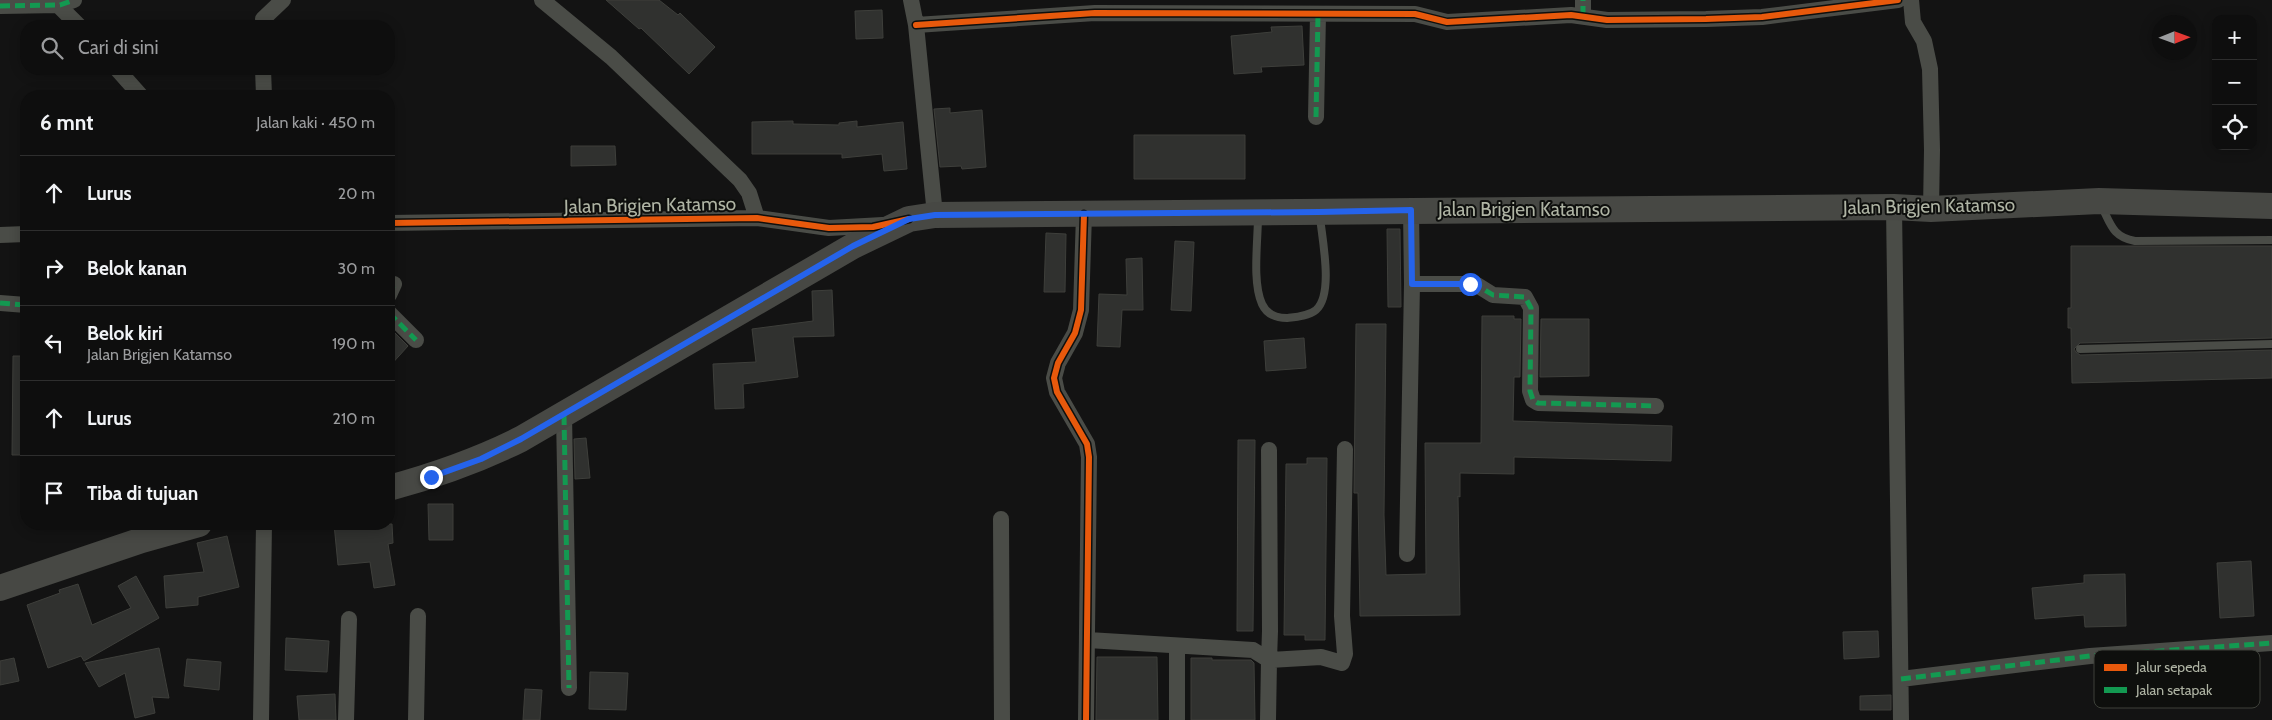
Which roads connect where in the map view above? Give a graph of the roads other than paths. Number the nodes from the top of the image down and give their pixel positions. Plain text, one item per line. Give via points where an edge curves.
1 (264, 0) edge
2 (283, 0) edge
3 (542, 0) edge
4 (911, 0) edge
5 (1898, 0) edge
6 (1911, 0) edge
7 (62, 2) edge
8 (0, 6) edge
9 (1583, 8) edge
10 (1318, 14) junction
11 (75, 20) edge
12 (263, 20) edge
13 (266, 20) edge
14 (916, 25) junction
15 (122, 75) edge
16 (263, 75) edge
17 (135, 90) edge
18 (264, 90) edge
19 (1316, 117) dead end
20 (2099, 201) junction
21 (2272, 206) edge
22 (1894, 207) junction
23 (1931, 209) junction
24 (1411, 210) junction
25 (1258, 212) junction
26 (1319, 212) junction
27 (1084, 214) junction
28 (935, 215) junction
29 (757, 218) junction
30 (909, 219) junction
31 (395, 223) edge
32 (20, 234) edge
33 (0, 235) edge
34 (2272, 240) edge
35 (1412, 284) junction
36 (0, 303) edge
37 (20, 305) edge
38 (395, 319) edge
39 (416, 340) dead end
40 (2272, 344) edge
41 (2080, 349) dead end
42 (1656, 406) dead end
43 (564, 414) junction
44 (1345, 449) dead end
45 (1269, 450) dead end
46 (395, 486) edge
47 (1001, 519) dead end
48 (178, 530) edge
49 (264, 530) edge
50 (1407, 554) dead end
51 (0, 588) edge
52 (418, 616) dead end
53 (349, 619) dead end
54 (1088, 640) junction
55 (2272, 643) edge
56 (1177, 646) junction
57 (2174, 650) edge
58 (2094, 656) edge
59 (1269, 660) junction
60 (1901, 679) junction
61 (569, 688) dead end
62 (265, 719) edge
63 (346, 720) edge
64 (416, 720) edge
65 (1002, 720) edge
66 (1086, 720) edge
67 (1177, 720) edge
68 (1268, 720) edge
69 (1901, 720) edge

1 - 12 street
2 - 13 street
3 - 29 street via 610,57 740,180 749,193
4 - 14 street
5 - 9 street via 1762,17 1607,20
6 - 23 street via 1913,22 1924,41 1930,70
7 - 8 street
7 - 11 street
9 - 10 street via 1455,23 1415,14
10 - 14 street via 1094,13
10 - 19 street
14 - 28 street
15 - 17 street
16 - 18 street
20 - 21 main road, Jalan Brigjen Katamso
20 - 23 main road, Jalan Brigjen Katamso
20 - 34 lane via 2115,232 2124,239
22 - 23 main road, Jalan Brigjen Katamso
22 - 24 main road, Jalan Brigjen Katamso
22 - 60 street
24 - 26 main road, Jalan Brigjen Katamso
24 - 35 street
25 - 26 main road, Jalan Brigjen Katamso
25 - 26 lane via 1258,291 1266,311 1279,318 1308,314 1316,310 1322,301 1326,289
25 - 27 main road, Jalan Brigjen Katamso
27 - 28 main road, Jalan Brigjen Katamso
27 - 54 street via 1081,310 1075,333 1058,363 1054,378 1057,392 1087,444 1089,457
28 - 30 main road, Jalan Brigjen Katamso
29 - 30 street, Jalan Brigjen Katamso via 829,228 874,227
29 - 31 street, Jalan Brigjen Katamso
30 - 43 main road via 853,246
32 - 33 street
35 - 42 street via 1470,284 1493,295 1525,297 1530,308 1529,380 1533,400 1538,403
35 - 50 street
36 - 37 street
38 - 39 street
40 - 41 lane
43 - 46 main road via 481,459
43 - 61 street
44 - 59 street via 1342,616 1345,654 1342,663 1322,656
45 - 59 street
47 - 65 street
48 - 51 main road
49 - 62 street
52 - 64 street
53 - 63 street
54 - 56 street
54 - 66 street
55 - 57 street
56 - 59 street via 1253,650
56 - 67 street
58 - 60 street
59 - 68 street
60 - 69 street

